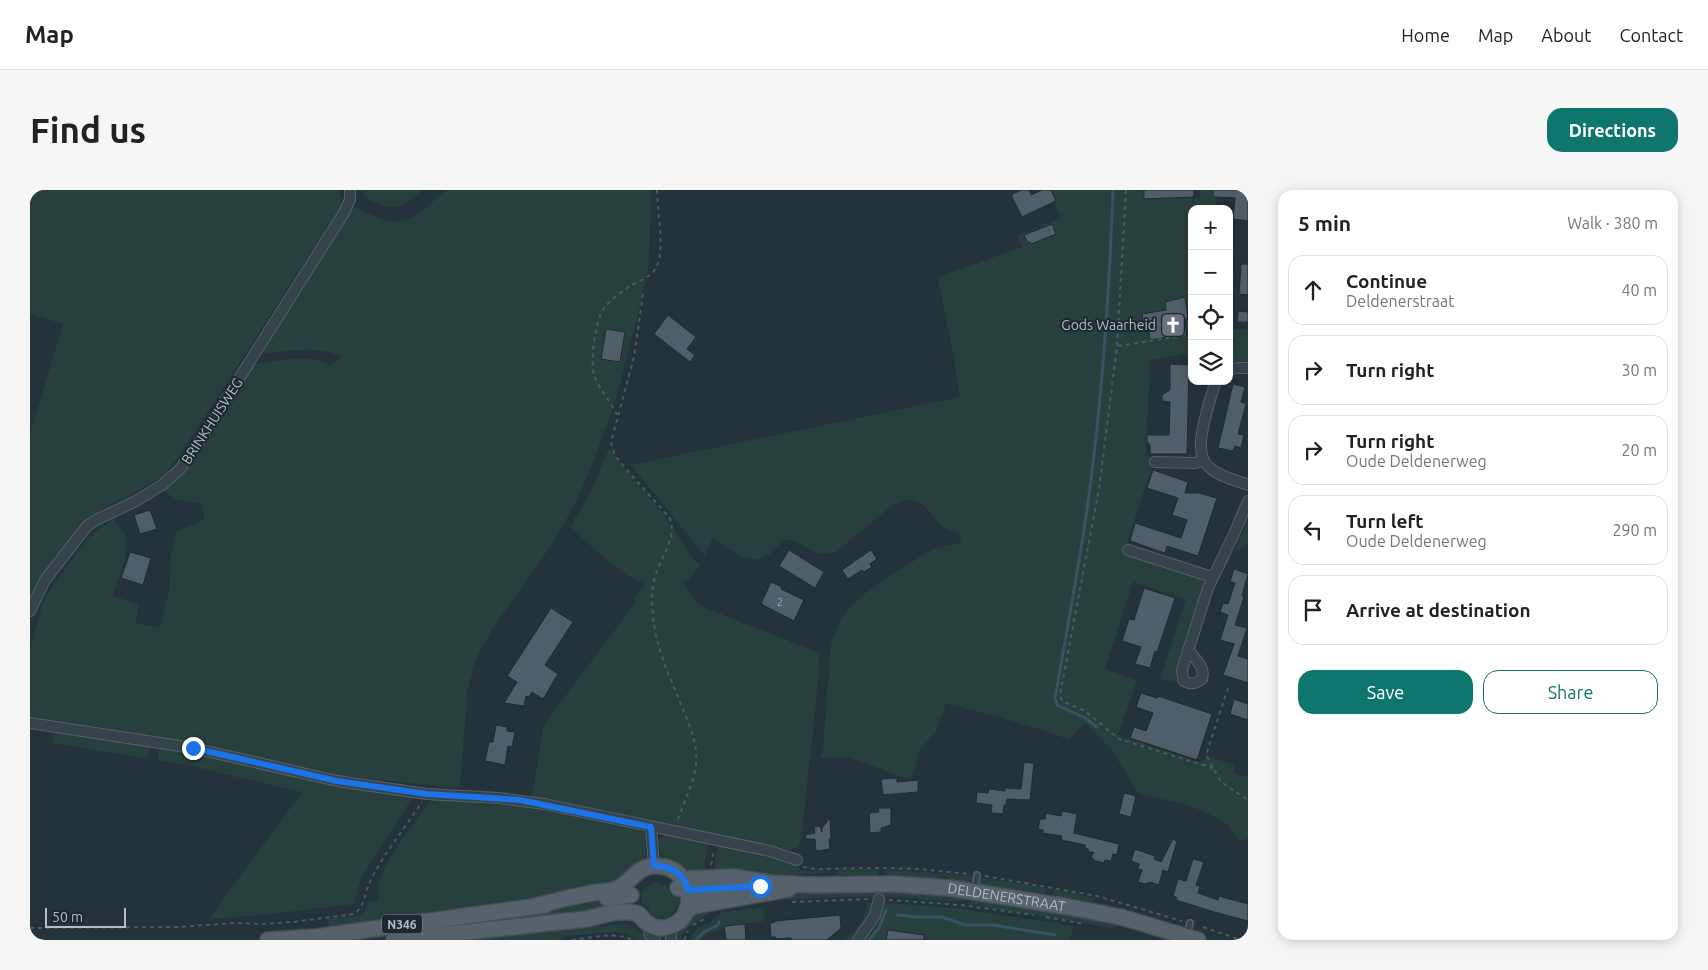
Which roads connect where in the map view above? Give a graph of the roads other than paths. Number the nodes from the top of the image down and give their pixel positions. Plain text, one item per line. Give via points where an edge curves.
1 (350, 190) edge
2 (1248, 368) edge
3 (1233, 369) edge
4 (1215, 385) edge
5 (1204, 460) junction
6 (1155, 462) dead end
7 (1248, 485) edge
8 (1248, 501) edge
9 (1128, 550) dead end
10 (1212, 577) junction
11 (30, 611) edge
12 (1188, 649) dead end
13 (30, 723) edge
14 (651, 827) junction
15 (795, 859) road end
16 (652, 870) junction
17 (976, 875) road end
18 (686, 885) junction
19 (810, 885) junction
20 (627, 890) junction
21 (974, 892) junction
22 (879, 899) road end
23 (687, 909) junction
24 (632, 916) junction
25 (671, 933) edge
26 (1191, 933) edge
27 (652, 937) edge
28 (268, 940) edge
29 (394, 940) edge
30 (858, 940) edge

1 - 11 street, BRINKHUISWEG via 345,211 180,469 153,491 88,526 45,580
2 - 3 street
4 - 5 street via 1201,440
5 - 6 street via 1195,464
5 - 7 street via 1209,468
8 - 10 street
9 - 10 street
10 - 12 street
13 - 14 street via 193,748 337,781 427,794 520,800
14 - 15 street
14 - 16 street
16 - 18 main road via 674,881 678,888
16 - 20 main road
17 - 21 lane
18 - 19 main road, DELDENERSTRAAT
18 - 23 main road
19 - 21 main road, DELDENERSTRAAT via 891,884
19 - 23 main road, DELDENERSTRAAT
20 - 24 main road
20 - 28 main road, N346 via 535,906
21 - 26 main road, DELDENERSTRAAT via 1069,906
22 - 30 street via 874,915
23 - 25 main road
24 - 25 main road via 637,913 654,927 665,928
24 - 27 main road
24 - 29 main road, N346 via 610,914

